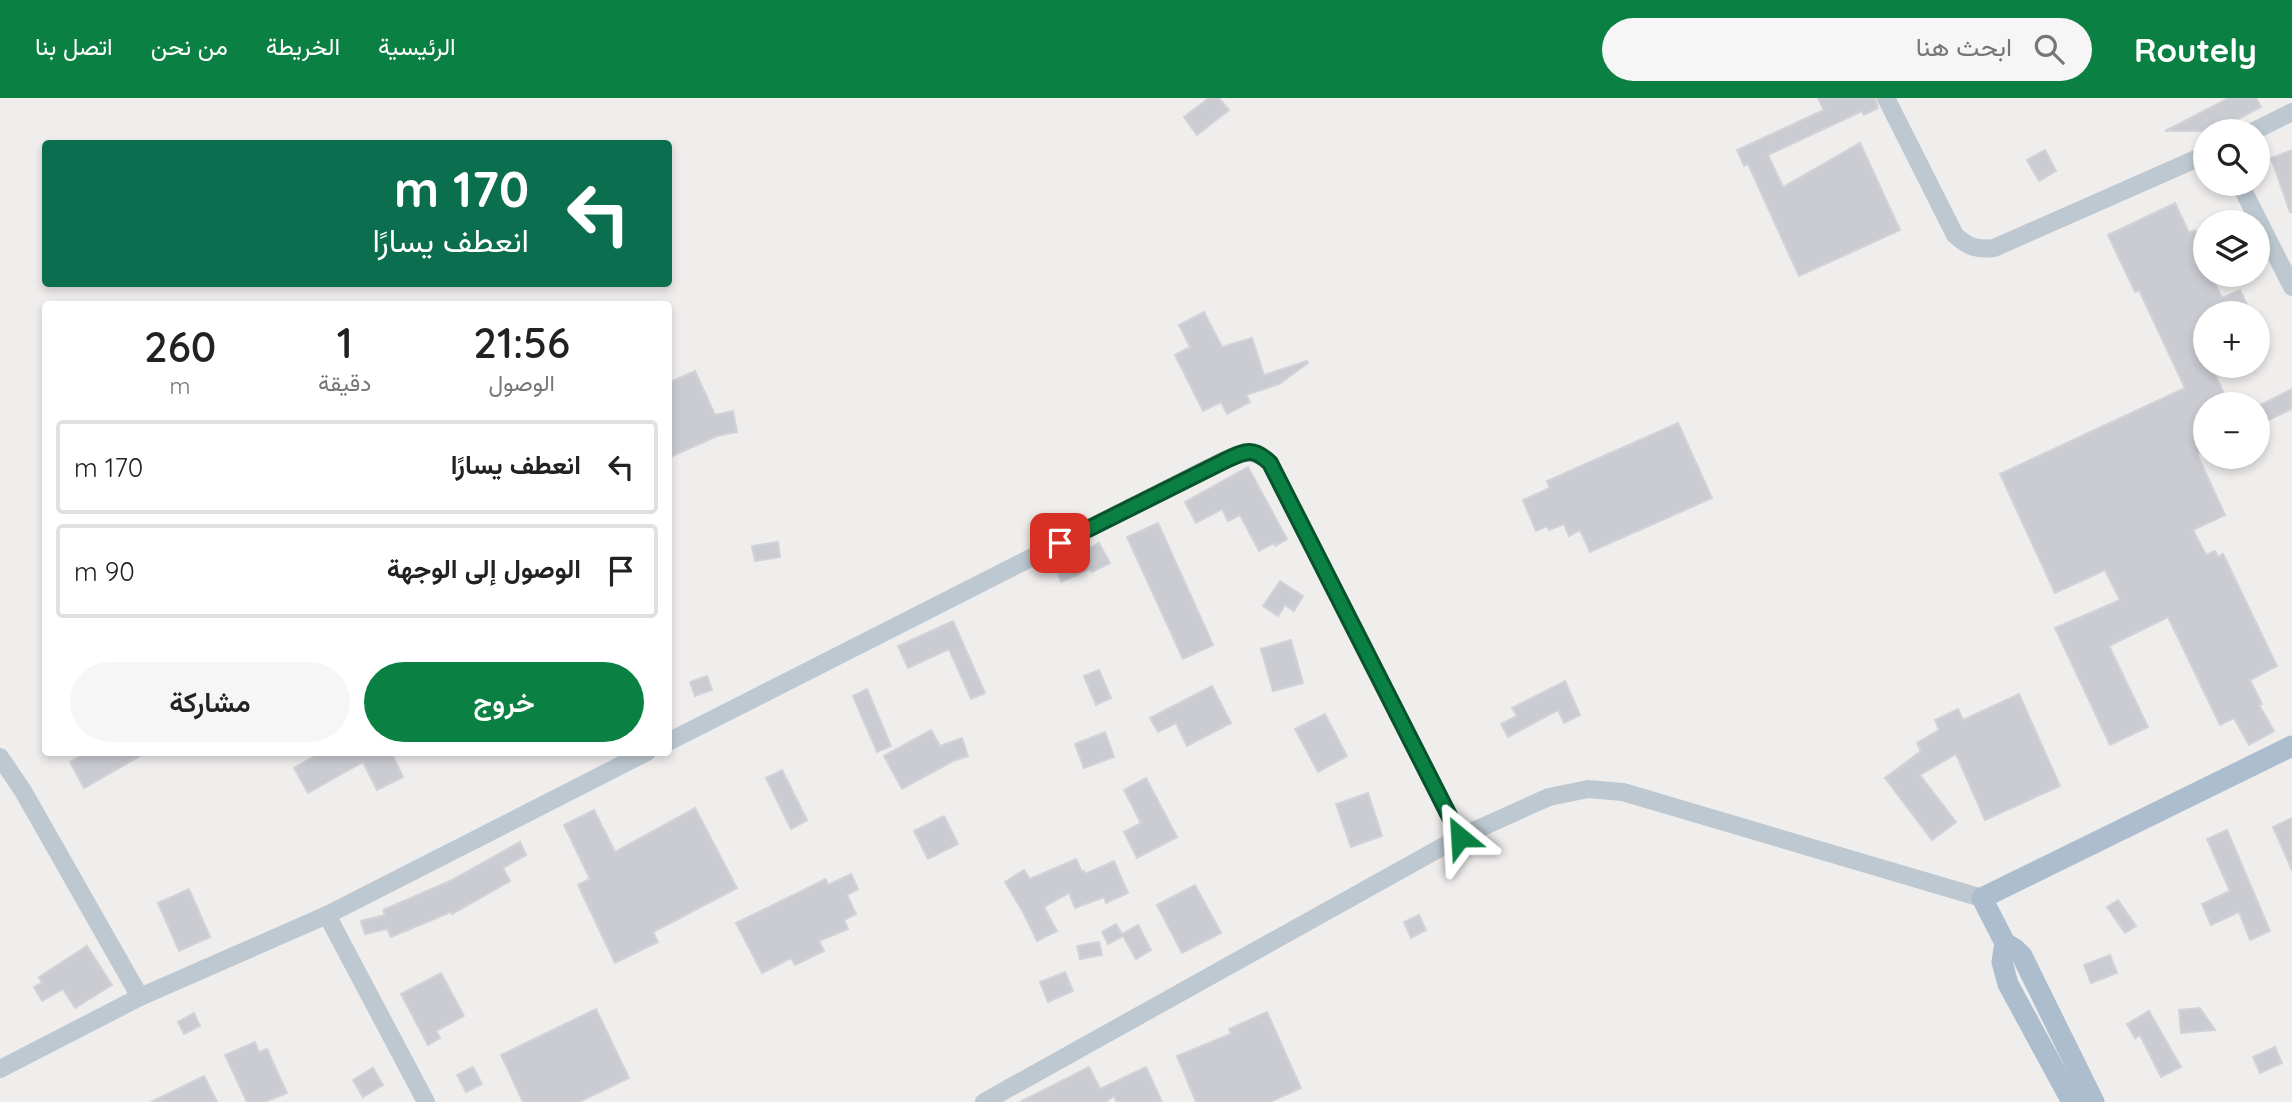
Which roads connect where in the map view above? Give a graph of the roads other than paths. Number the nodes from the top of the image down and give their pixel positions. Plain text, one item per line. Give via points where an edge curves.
1 (1886, 98) edge
2 (2292, 112) edge
3 (2270, 123) edge
4 (2193, 160) edge
5 (2246, 196) edge
6 (2292, 287) edge
7 (672, 740) edge
8 (2292, 746) edge
9 (639, 756) edge
10 (0, 757) edge
11 (1460, 837) junction
12 (1982, 898) junction
13 (327, 915) junction
14 (2005, 943) junction
15 (139, 997) junction
16 (0, 1069) edge
17 (991, 1100) edge
18 (426, 1102) edge
19 (2072, 1102) edge
20 (2094, 1102) edge

1 - 4 lane via 1955,235 1980,250 1994,248
2 - 3 lane
5 - 6 lane
7 - 11 lane via 1246,451 1259,453 1270,463
8 - 12 main road
9 - 13 lane
10 - 15 lane
11 - 12 lane via 1549,797 1588,789 1623,792
11 - 17 lane
12 - 14 main road
13 - 15 lane
13 - 18 lane
14 - 19 main road via 2002,962 2008,984
14 - 20 main road via 2022,956
15 - 16 lane

